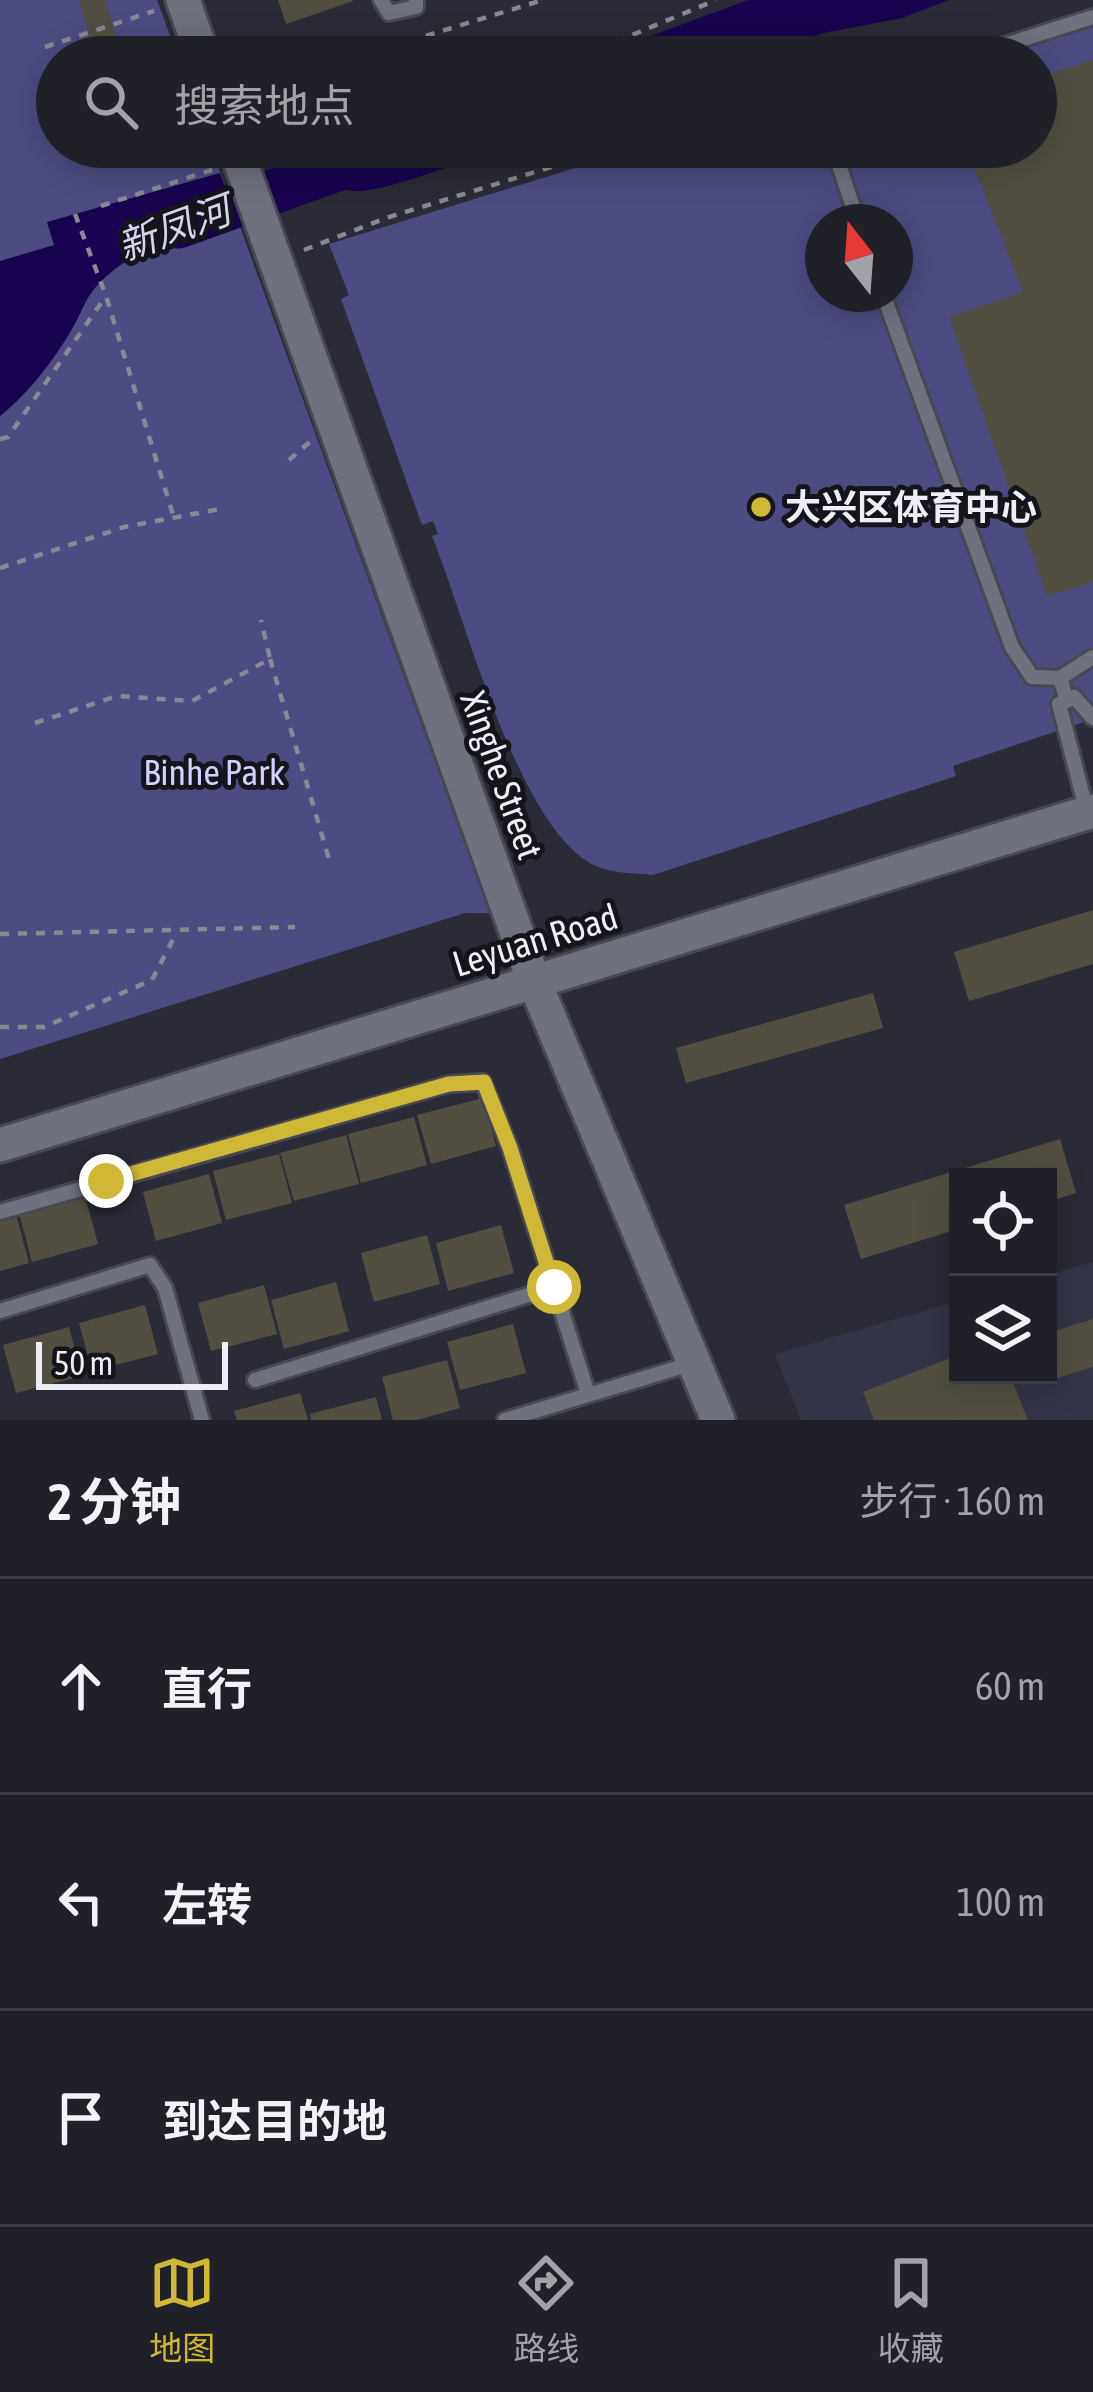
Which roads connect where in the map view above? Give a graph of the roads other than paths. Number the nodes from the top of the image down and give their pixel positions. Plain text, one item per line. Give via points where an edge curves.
1 (380, 0) edge
2 (416, 0) edge
3 (183, 1) edge
4 (1093, 17) edge
5 (196, 36) edge
6 (1033, 36) edge
7 (245, 168) edge
8 (840, 168) edge
9 (852, 204) edge
10 (891, 312) edge
11 (1093, 657) edge
12 (1060, 678) junction
13 (1066, 701) junction
14 (1093, 718) edge
15 (1090, 812) edge
16 (534, 981) junction
17 (0, 1145) edge
18 (0, 1212) edge
19 (554, 1287) junction
20 (0, 1310) edge
21 (694, 1363) junction
22 (255, 1380) dead end
23 (588, 1394) junction
24 (202, 1420) edge
25 (505, 1420) edge
26 (718, 1420) edge

1 - 2 lane via 388,13 416,7
3 - 5 street
4 - 6 lane
7 - 16 street, Xinghe Street, bridge
8 - 9 lane
10 - 12 lane via 1012,647 1032,677
11 - 12 lane
12 - 13 lane
13 - 14 lane via 1074,697
13 - 15 lane via 1059,704
15 - 16 street, Leyuan Road
16 - 17 street, Leyuan Road
16 - 21 street, Xinghe Street
18 - 19 lane via 449,1084 484,1082
19 - 22 lane
19 - 23 lane
20 - 24 lane via 150,1264 165,1288
21 - 23 lane
21 - 26 street, Xinghe Street
23 - 25 lane

